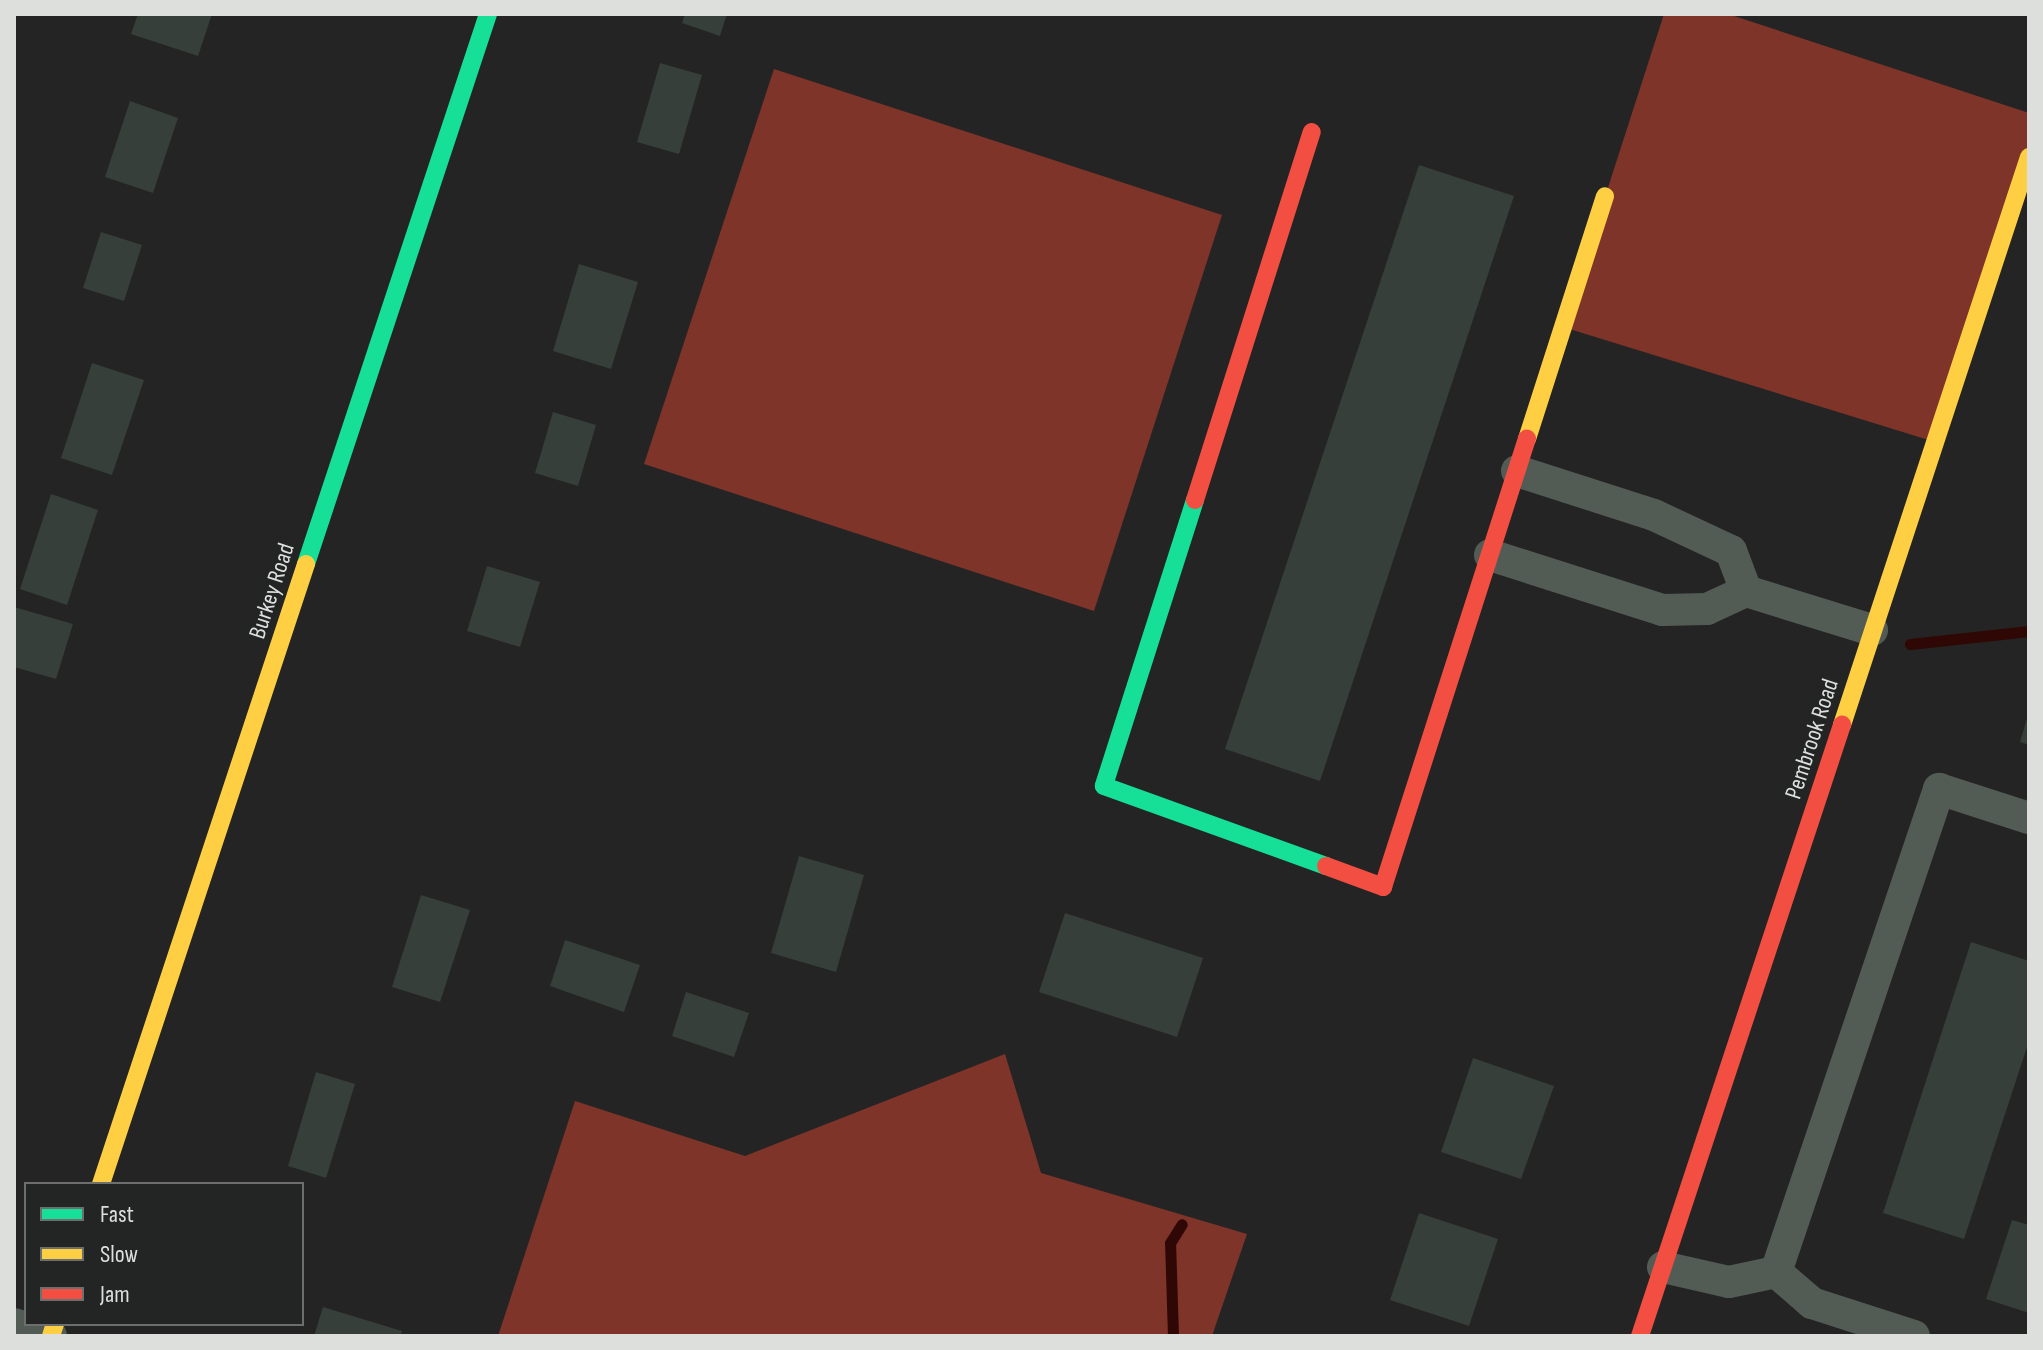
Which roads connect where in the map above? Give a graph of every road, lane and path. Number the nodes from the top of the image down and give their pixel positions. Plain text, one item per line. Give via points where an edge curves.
1 (488, 14) edge
2 (1312, 132) dead end
3 (2029, 157) edge
4 (1605, 196) dead end
5 (1517, 471) junction
6 (1490, 555) junction
7 (1746, 591) junction
8 (1872, 630) junction
9 (2029, 818) edge
10 (102, 1182) edge
11 (1663, 1267) junction
12 (1776, 1272) junction
13 (14, 1324) edge
14 (51, 1336) edge
15 (1640, 1336) edge
16 (1914, 1336) edge

1 - 10 street, Burkey Road
2 - 6 street via 1104,786 1383,887
3 - 8 street, Pembrook Road
4 - 5 street
5 - 6 street
5 - 7 street via 1654,515 1731,551
6 - 7 street via 1662,610 1707,609
7 - 8 street
8 - 11 street, Pembrook Road
9 - 12 street via 1939,789
11 - 12 street via 1729,1282
11 - 15 street, Pembrook Road
12 - 16 street via 1812,1303
13 - 14 street

